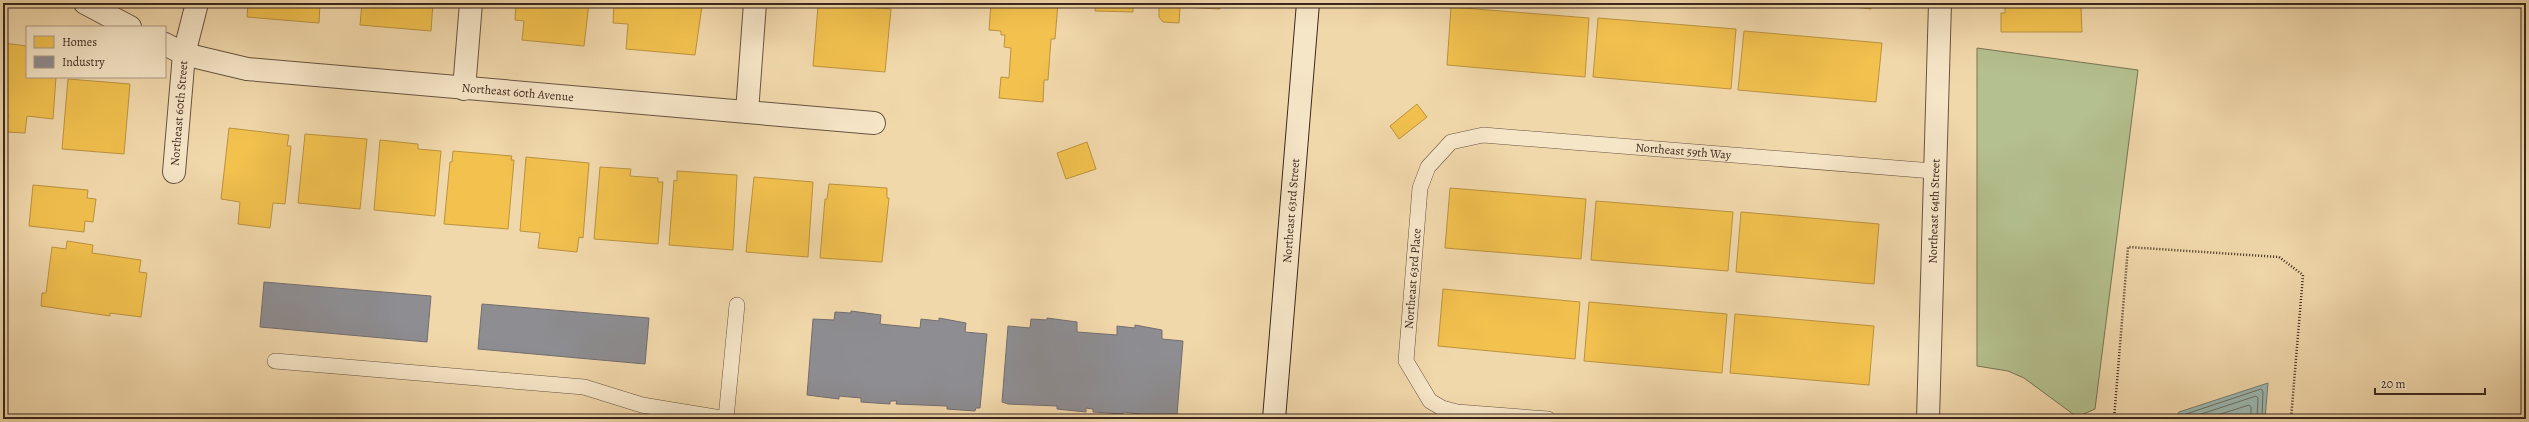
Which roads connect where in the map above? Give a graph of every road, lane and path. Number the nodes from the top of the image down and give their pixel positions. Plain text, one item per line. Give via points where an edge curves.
1 (85, 3) edge
2 (198, 3) edge
3 (471, 3) edge
4 (755, 3) edge
5 (1308, 3) edge
6 (1940, 3) edge
7 (128, 26) edge
8 (166, 45) edge
9 (184, 54) junction
10 (464, 89) junction
11 (747, 112) junction
12 (874, 123) dead end
13 (1440, 154) joint
14 (1934, 171) junction
15 (174, 172) dead end
16 (737, 306) dead end
17 (275, 361) dead end
18 (726, 418) edge
19 (1274, 419) edge
20 (1548, 419) edge
21 (1928, 419) edge
22 (2114, 419) edge
23 (2291, 419) edge

1 - 7 street
2 - 9 street, Northeast 60th Street
3 - 10 street
4 - 11 street
5 - 19 street, Northeast 63rd Street
6 - 14 street, Northeast 64th Street
8 - 9 street, Northeast 60th Avenue
9 - 10 street, Northeast 60th Avenue via 248,69
9 - 15 street, Northeast 60th Street
10 - 11 street, Northeast 60th Avenue
11 - 12 street, Northeast 60th Avenue
13 - 14 lane, Northeast 59th Way via 1451,142 1483,135
13 - 20 lane, Northeast 63rd Place via 1428,167 1420,188 1406,361 1430,401 1442,408 1457,412
14 - 21 street, Northeast 64th Street
16 - 18 lane
17 - 18 lane via 584,387 642,404
22 - 23 path via 2128,247 2279,257 2303,275

